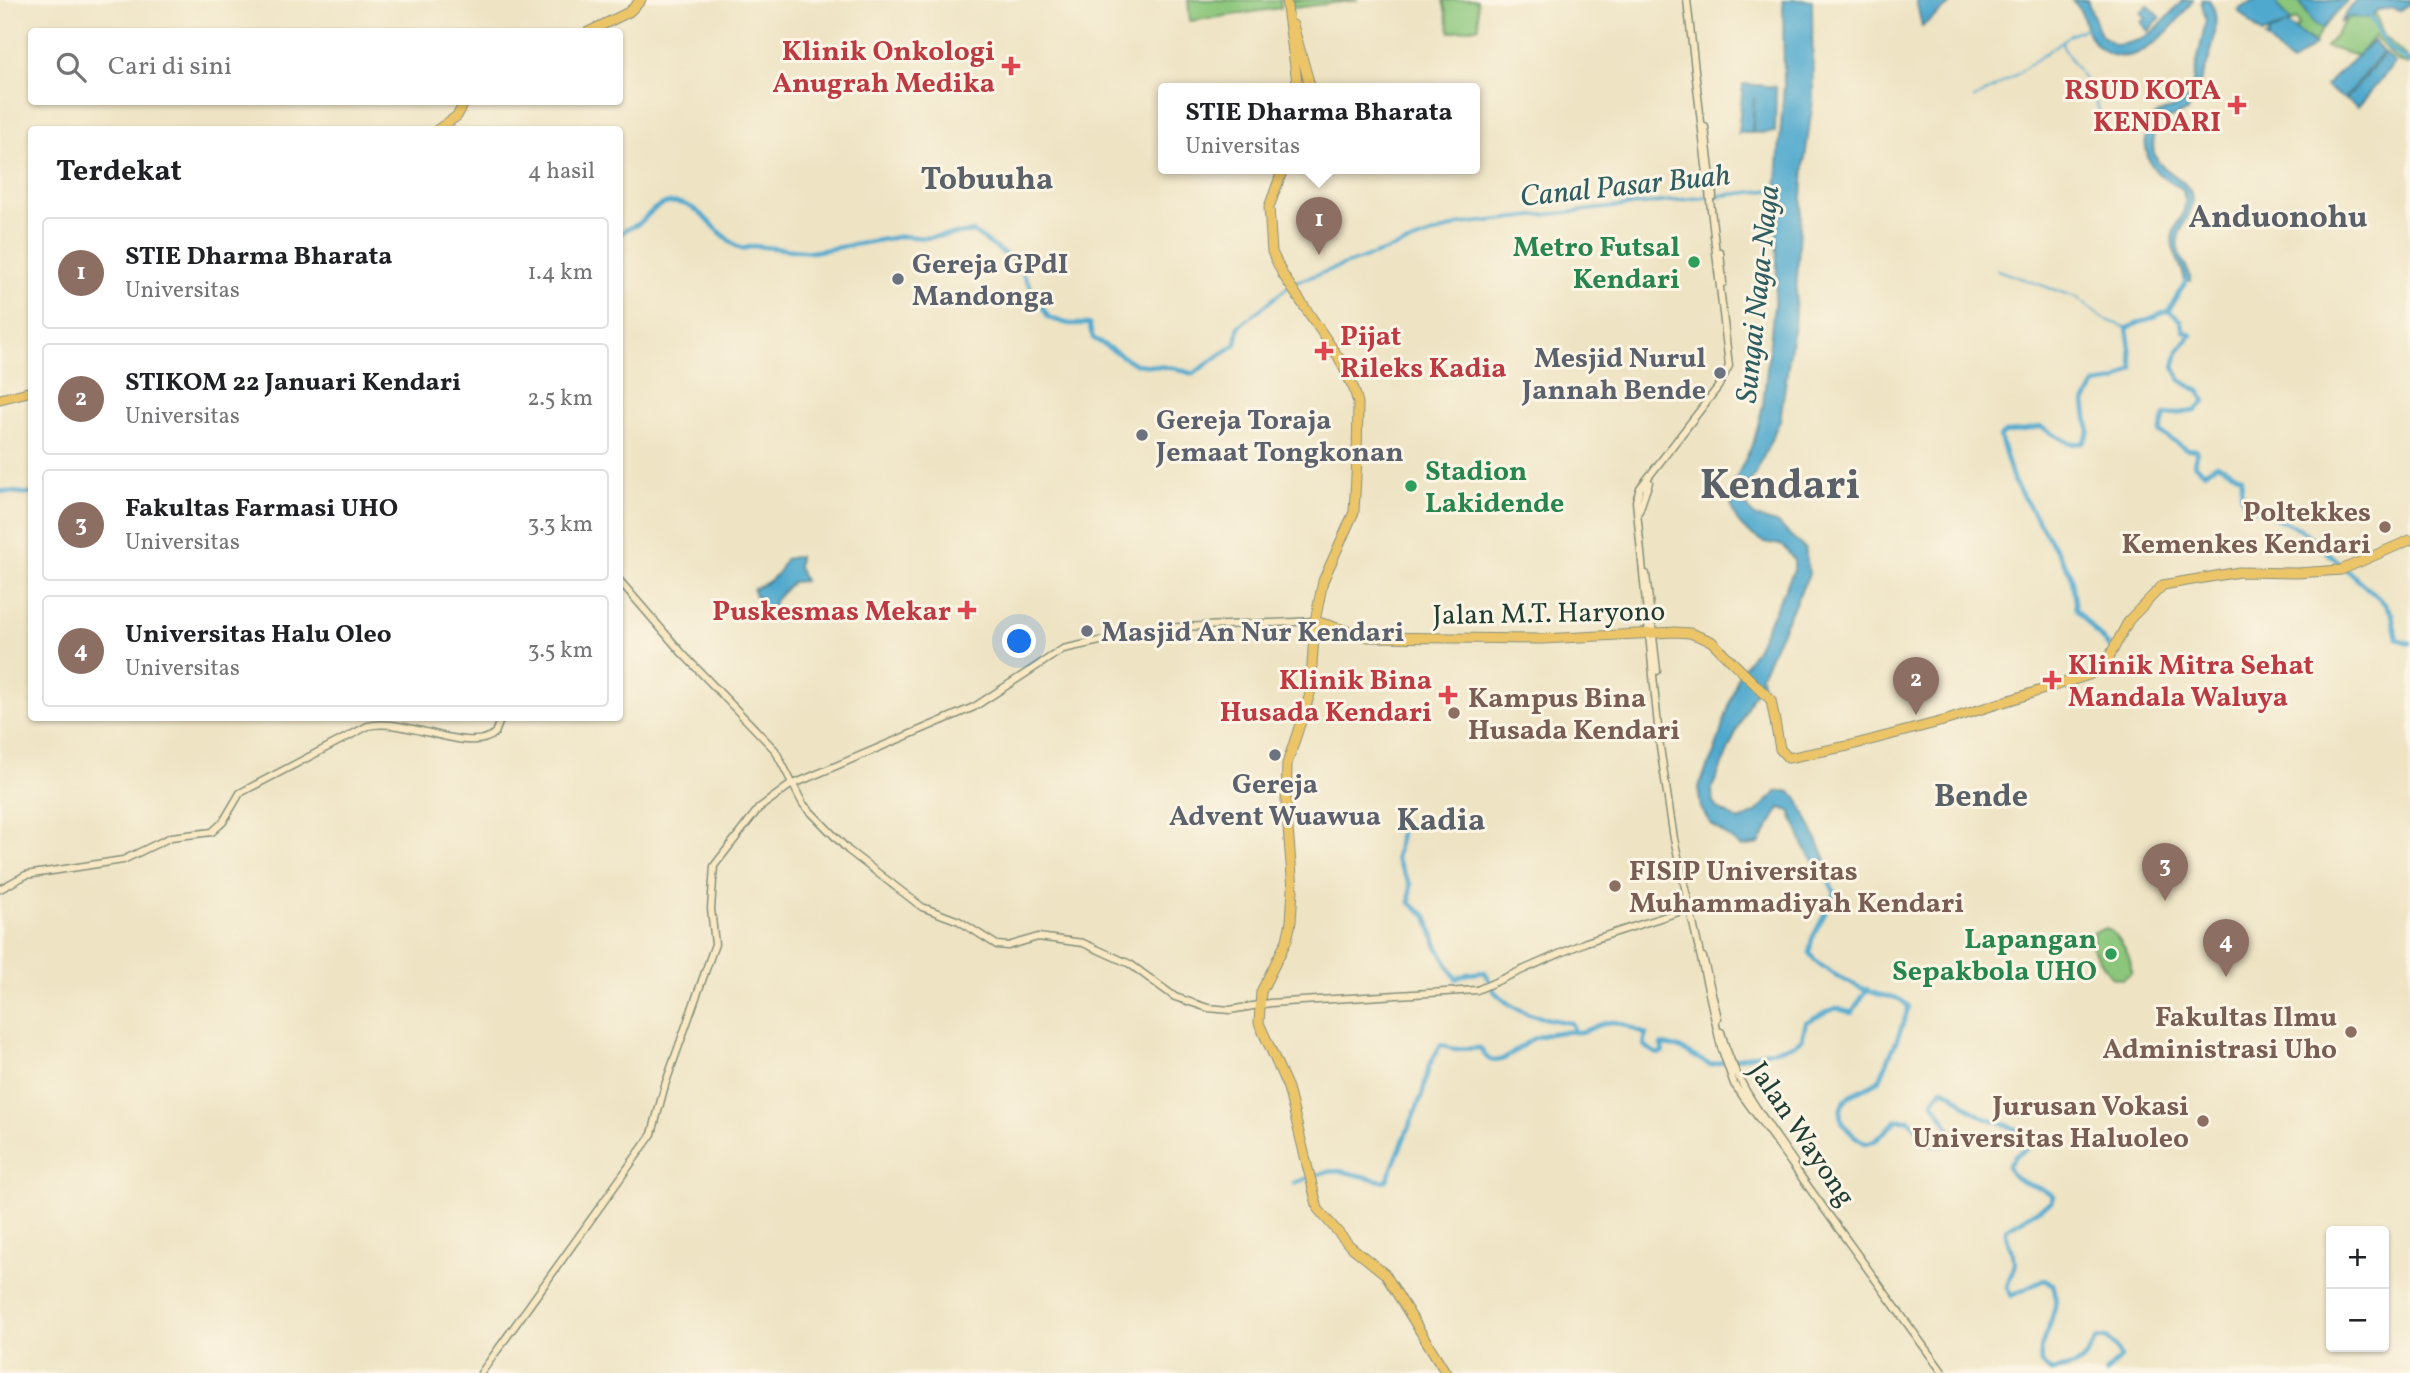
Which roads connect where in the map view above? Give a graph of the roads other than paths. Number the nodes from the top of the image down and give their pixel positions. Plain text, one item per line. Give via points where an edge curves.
1 (640, 0) edge
2 (1689, 0) edge
3 (1286, 2) edge
4 (596, 28) edge
5 (1297, 83) edge
6 (1309, 83) edge
7 (463, 105) edge
8 (443, 126) edge
9 (1281, 174) edge
10 (28, 392) edge
11 (0, 400) edge
12 (2410, 542) edge
13 (623, 585) edge
14 (623, 590) edge
15 (1316, 623) junction
16 (654, 625) junction
17 (1652, 635) junction
18 (373, 721) edge
19 (396, 721) edge
20 (498, 721) edge
21 (791, 788) junction
22 (0, 887) edge
23 (1687, 911) junction
24 (1702, 961) junction
25 (1260, 1006) junction
26 (1447, 1371) edge
27 (481, 1373) edge
28 (1945, 1373) edge

1 - 4 highway via 629,12
2 - 17 main road via 1733,363 1728,379 1642,494 1640,537
3 - 5 highway
3 - 6 highway
7 - 8 highway
9 - 15 highway via 1268,222 1274,258 1339,358 1358,404 1354,512 1328,565
10 - 11 highway
12 - 17 highway, Jalan M.T. Haryono via 2342,570 2239,572 2163,585 2119,635 2104,666 2089,675 1848,750 1785,761 1779,756 1772,712 1761,691 1707,639 1690,633
13 - 16 main road
14 - 16 main road
15 - 17 highway, Jalan M.T. Haryono via 1378,637
15 - 21 main road via 1158,628 1063,649 974,707
15 - 25 highway via 1313,689 1287,764 1294,883 1289,936 1265,983
16 - 21 main road via 773,752
17 - 23 main road, Jalan Wayong via 1666,786
17 - 24 main road, Jalan Wayong via 1664,750
18 - 22 main road via 235,794 210,830 170,834 105,862 28,870
19 - 20 main road via 445,734 485,736
21 - 25 main road via 835,839 914,906 959,923 989,946 1008,948 1036,939 1080,944 1125,963 1175,999 1229,1011
21 - 27 main road via 770,799 750,818 714,866 713,952 652,1133
23 - 24 main road, Jalan Wayong
23 - 25 main road via 1586,942 1492,987
24 - 28 main road, Jalan Wayong via 1734,1084
25 - 26 highway via 1265,1035 1298,1107 1311,1179 1326,1215 1346,1239 1392,1278

